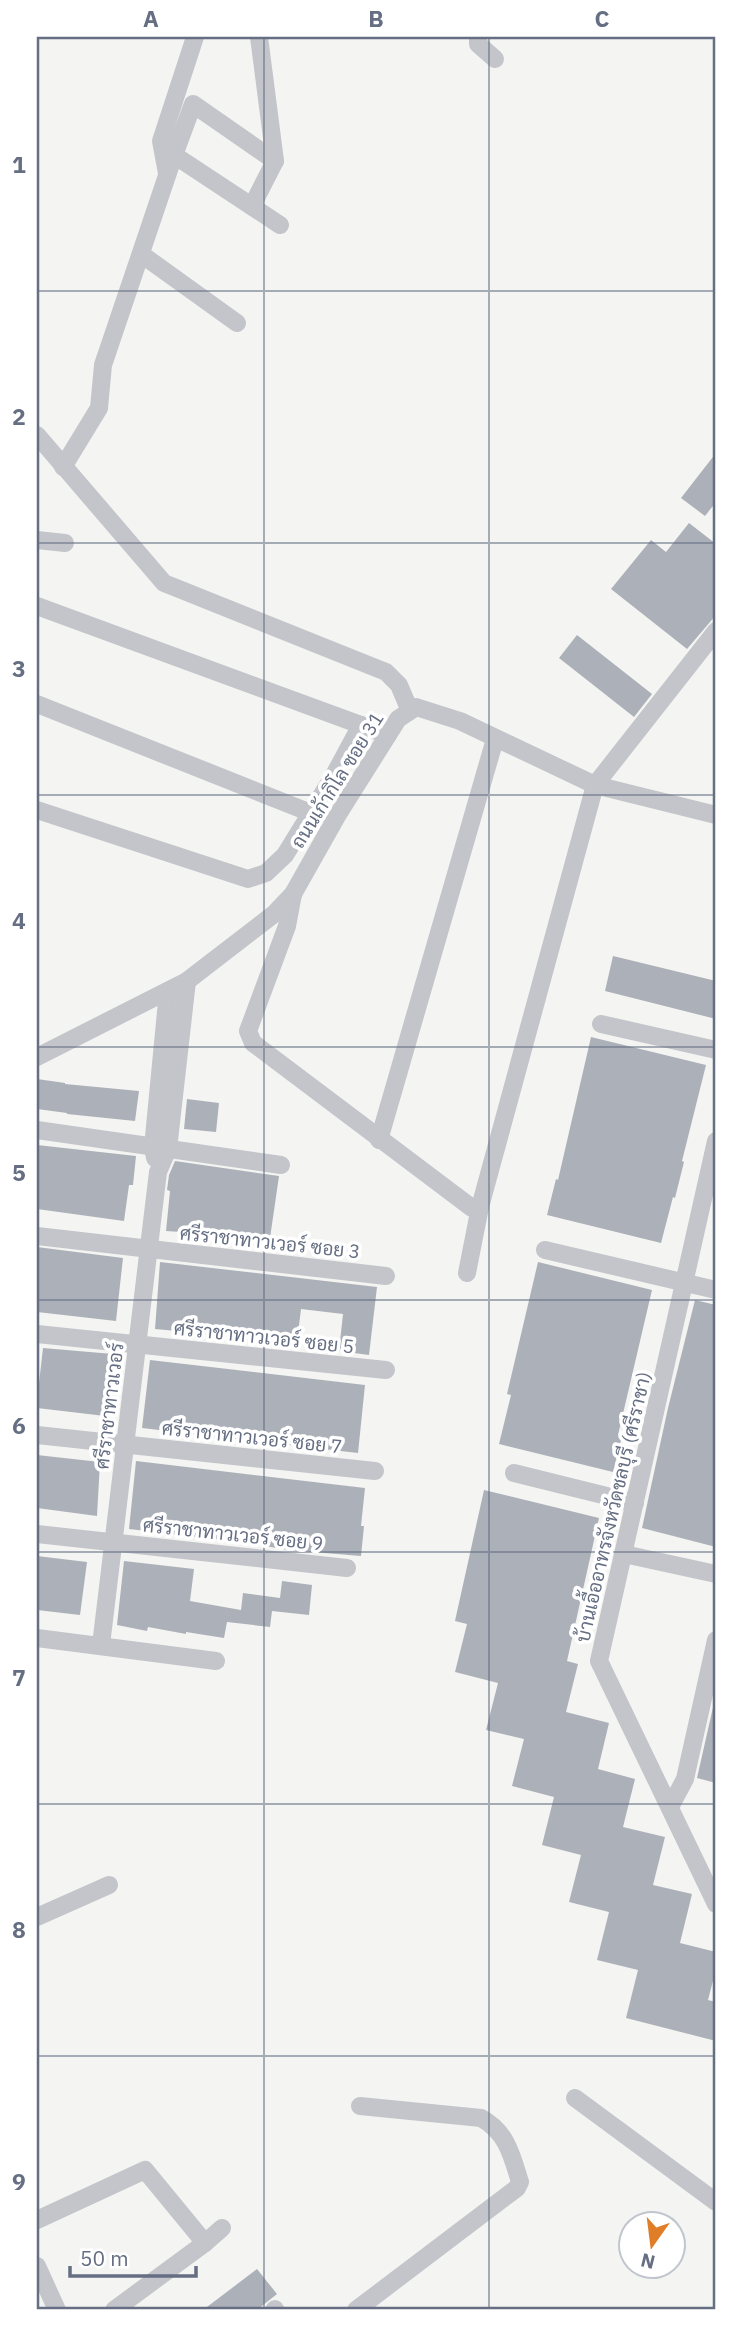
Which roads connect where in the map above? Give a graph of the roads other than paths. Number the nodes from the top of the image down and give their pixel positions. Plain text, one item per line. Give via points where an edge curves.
1 (195, 37) edge
2 (259, 37) edge
3 (478, 37) edge
4 (495, 60) dead end
5 (174, 155) junction
6 (275, 161) junction
7 (167, 173) junction
8 (252, 206) junction
9 (280, 225) dead end
10 (141, 254) junction
11 (237, 323) dead end
12 (37, 436) edge
13 (63, 467) junction
14 (37, 540) edge
15 (65, 543) dead end
16 (37, 606) edge
17 (716, 631) edge
18 (37, 704) edge
19 (410, 711) junction
20 (361, 725) junction
21 (388, 735) junction
22 (495, 739) junction
23 (594, 785) junction
24 (37, 810) edge
25 (311, 813) junction
26 (716, 816) edge
27 (293, 894) junction
28 (187, 981) junction
29 (168, 991) junction
30 (601, 1024) dead end
31 (716, 1050) edge
32 (37, 1058) edge
33 (37, 1130) edge
34 (379, 1140) junction
35 (716, 1141) edge
36 (160, 1148) junction
37 (281, 1165) dead end
38 (480, 1208) junction
39 (37, 1236) edge
40 (149, 1250) junction
41 (545, 1250) dead end
42 (467, 1273) dead end
43 (386, 1276) dead end
44 (685, 1283) junction
45 (716, 1290) edge
46 (37, 1335) edge
47 (137, 1345) junction
48 (386, 1370) dead end
49 (37, 1435) edge
50 (125, 1445) junction
51 (375, 1471) dead end
52 (514, 1474) dead end
53 (635, 1503) junction
54 (37, 1534) edge
55 (114, 1542) junction
56 (624, 1554) junction
57 (347, 1568) dead end
58 (716, 1574) edge
59 (37, 1639) edge
60 (716, 1640) edge
61 (101, 1645) junction
62 (216, 1661) dead end
63 (670, 1807) junction
64 (108, 1885) dead end
65 (716, 1903) edge
66 (37, 1917) edge
67 (575, 2098) dead end
68 (360, 2105) dead end
69 (716, 2202) edge
70 (37, 2220) edge
71 (222, 2228) dead end
72 (205, 2243) junction
73 (37, 2266) edge
74 (368, 2307) edge
75 (57, 2310) edge
76 (114, 2310) edge

1 - 7 street via 160,141
2 - 6 street
3 - 4 street via 478,44
5 - 6 street via 193,104
5 - 7 street
5 - 8 street
6 - 8 street
7 - 10 street
8 - 9 street
10 - 11 street
10 - 13 street via 103,365 99,408
12 - 13 street
13 - 19 street via 164,583 386,672 399,685
14 - 15 street
16 - 20 street
17 - 23 street
18 - 25 street
19 - 21 street, ถนนเก้ากิโล ซอย 31
19 - 22 street, ถนนเก้ากิโล ซอย 31 via 416,707 460,721
20 - 21 street
20 - 25 street
21 - 27 street, ถนนเก้ากิโล ซอย 31
22 - 23 street, ถนนเก้ากิโล ซอย 31
22 - 34 street
23 - 26 street, ถนนเก้ากิโล ซอย 31
23 - 38 street
24 - 25 street via 248,879 266,873 285,855
27 - 28 street, ถนนเก้ากิโล ซอย 31
27 - 34 street via 287,926 248,1031 253,1043
28 - 29 street, ถนนเก้ากิโล ซอย 31
28 - 36 street, ศรีราชาทาวเวอร์
29 - 32 street, ถนนเก้ากิโล ซอย 31
29 - 36 street, ศรีราชาทาวเวอร์
30 - 31 street
33 - 36 street
34 - 38 street via 472,1208
35 - 44 street, บ้านเอื้ออาทรจังหวัดชลบุรี (ศรีราชา)
36 - 37 street
36 - 40 street, ศรีราชาทาวเวอร์
38 - 42 street
39 - 40 street, ศรีราชาทาวเวอร์ ซอย 3
40 - 43 street, ศรีราชาทาวเวอร์ ซอย 3
40 - 47 street, ศรีราชาทาวเวอร์
41 - 44 street
44 - 45 street
44 - 53 street, บ้านเอื้ออาทรจังหวัดชลบุรี (ศรีราชา)
46 - 47 street, ศรีราชาทาวเวอร์ ซอย 5
47 - 48 street, ศรีราชาทาวเวอร์ ซอย 5
47 - 50 street, ศรีราชาทาวเวอร์
49 - 50 street, ศรีราชาทาวเวอร์ ซอย 7
50 - 51 street, ศรีราชาทาวเวอร์ ซอย 7
50 - 55 street, ศรีราชาทาวเวอร์
52 - 53 street
53 - 56 street, บ้านเอื้ออาทรจังหวัดชลบุรี (ศรีราชา)
54 - 55 street, ศรีราชาทาวเวอร์ ซอย 9
55 - 57 street, ศรีราชาทาวเวอร์ ซอย 9
55 - 61 street, ศรีราชาทาวเวอร์
56 - 58 street
56 - 63 street, บ้านเอื้ออาทรจังหวัดชลบุรี (ศรีราชา) via 599,1661
59 - 61 street
60 - 63 street via 685,1779
61 - 62 street
63 - 65 street, บ้านเอื้ออาทรจังหวัดชลบุรี (ศรีราชา)
64 - 66 street
67 - 69 street
68 - 74 street via 493,2124 506,2140 520,2182
70 - 72 street via 145,2170
71 - 72 street
72 - 76 street
73 - 75 street

